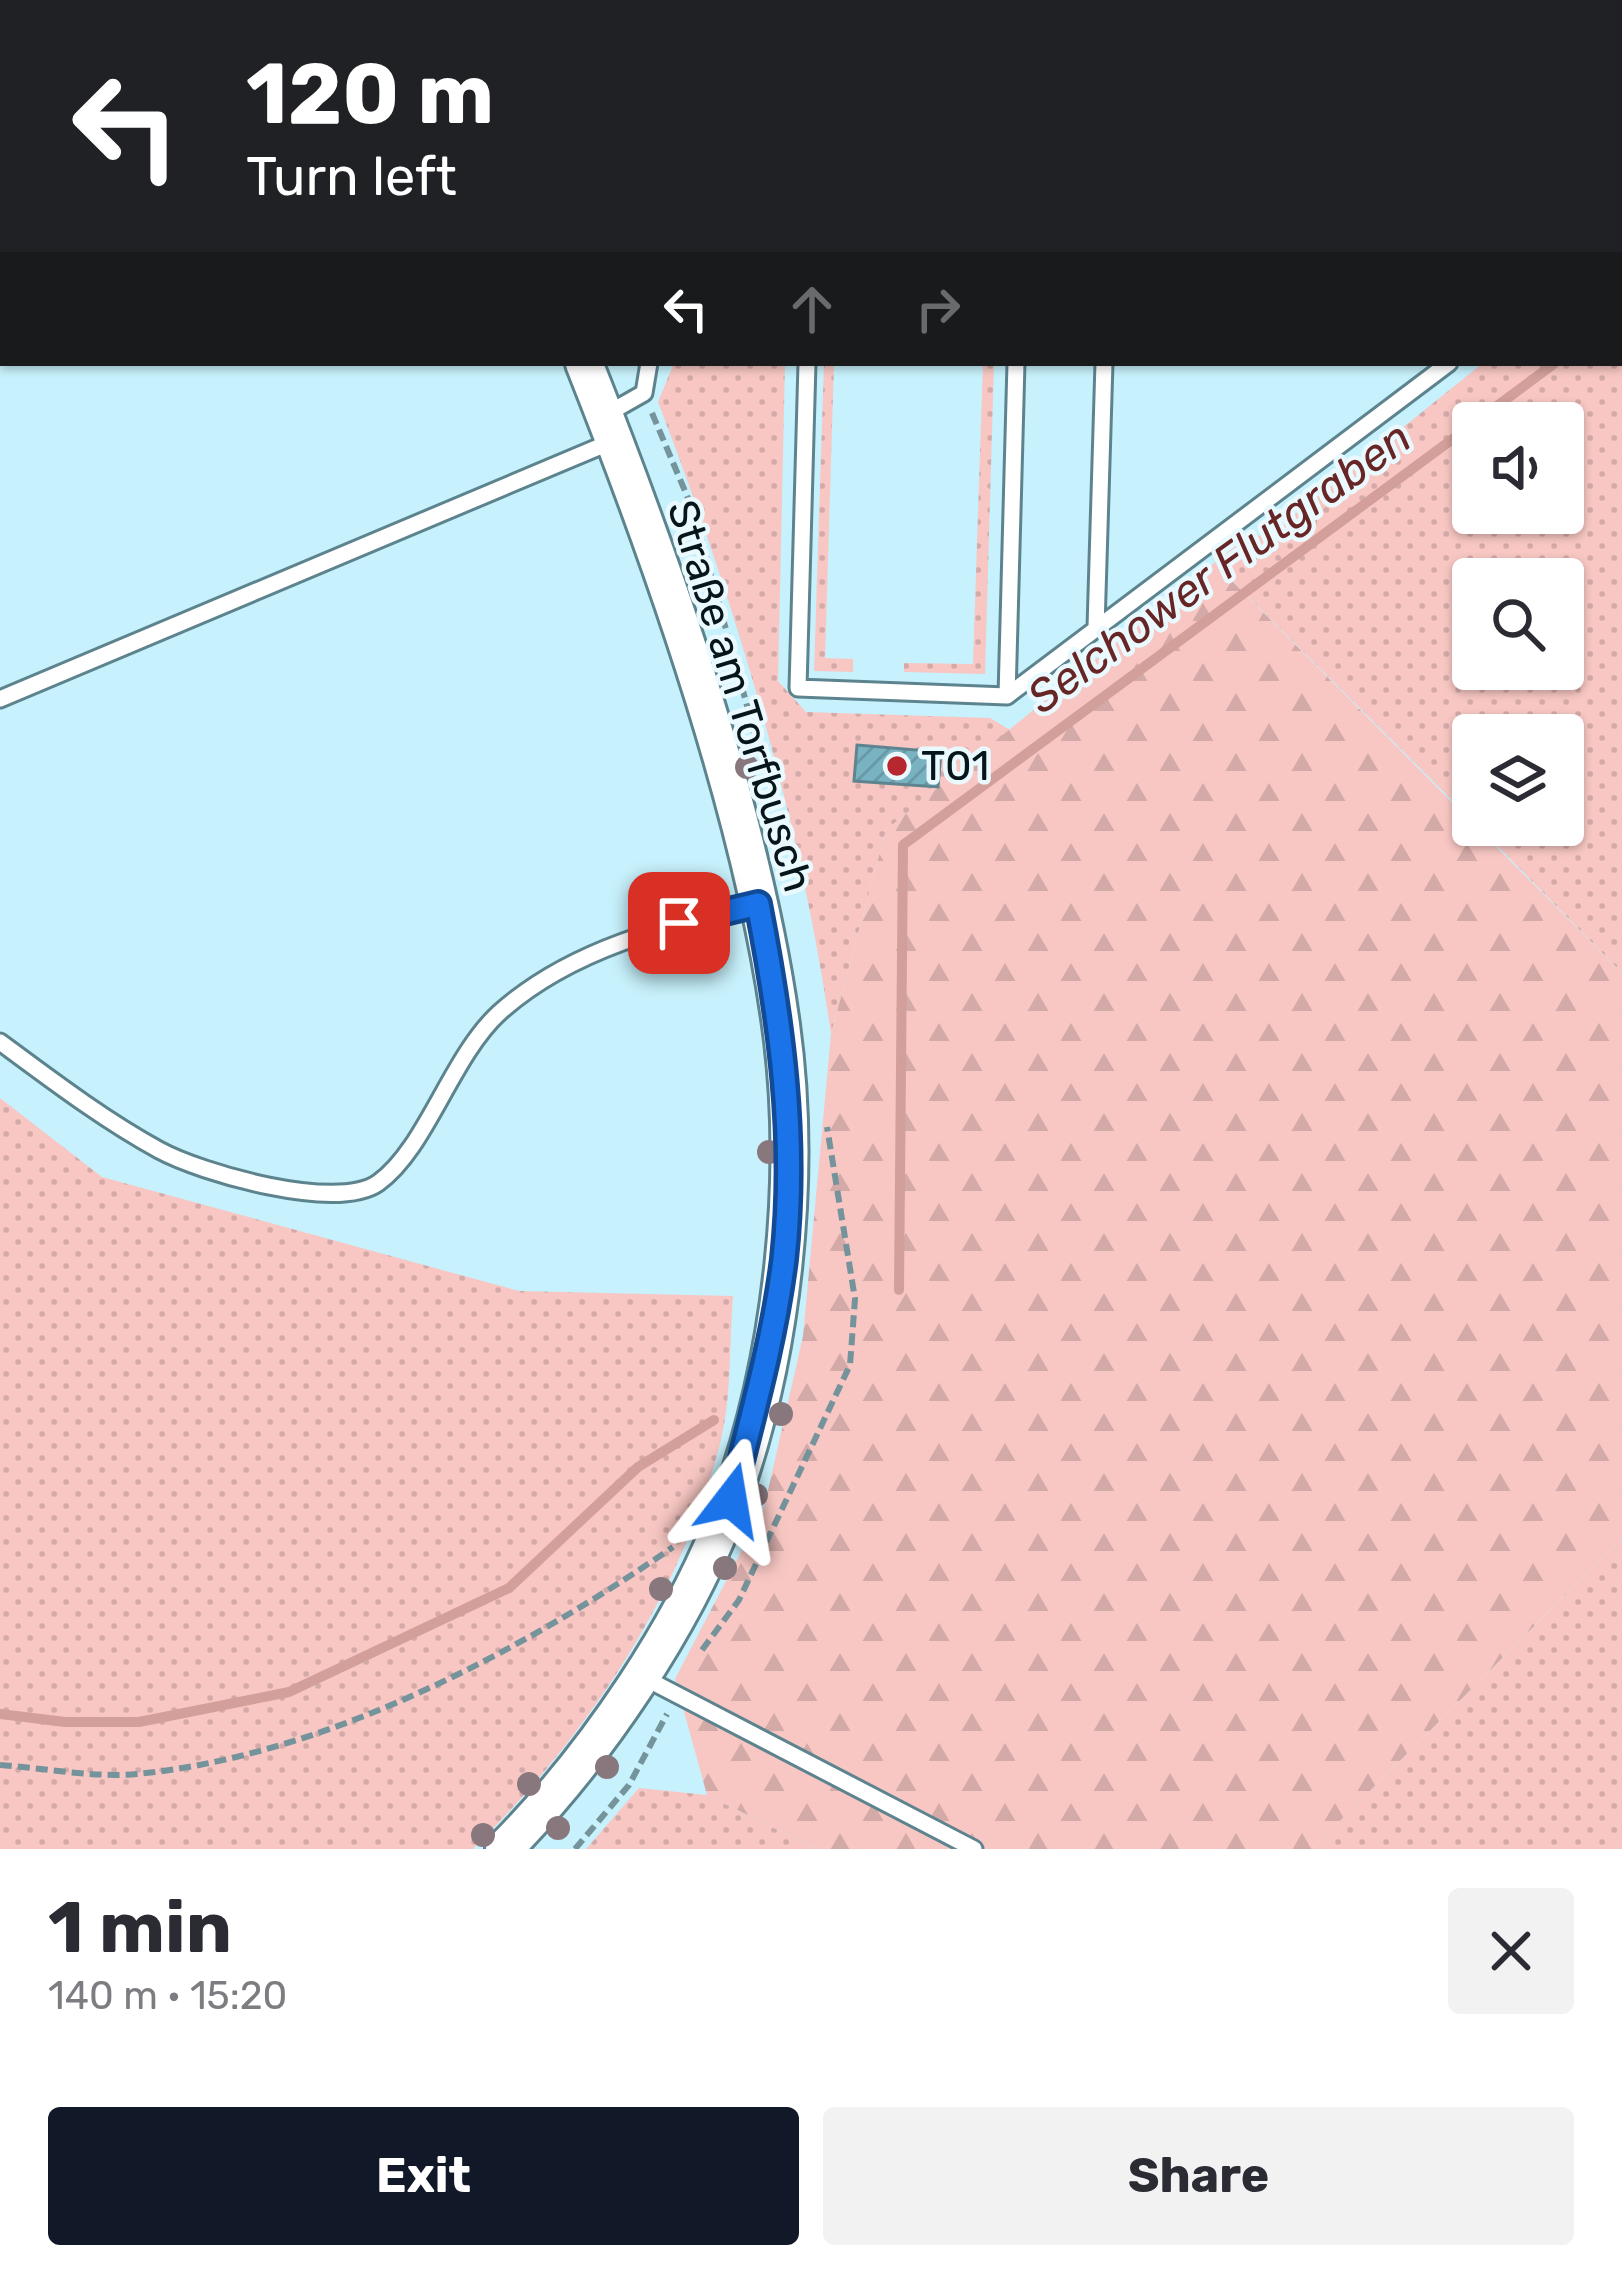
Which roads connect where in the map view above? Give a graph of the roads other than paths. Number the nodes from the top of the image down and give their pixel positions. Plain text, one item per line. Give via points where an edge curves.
1 (585, 366) edge
2 (648, 366) edge
3 (807, 366) edge
4 (1016, 366) edge
5 (1104, 366) edge
6 (1418, 366) edge
7 (1445, 366) edge
8 (1417, 386) junction
9 (609, 428) junction
10 (1096, 627) junction
11 (1007, 696) junction
12 (0, 699) edge
13 (758, 904) junction
14 (0, 1042) edge
15 (640, 1675) junction
16 (504, 1849) edge
17 (974, 1849) edge

1 - 9 street, Straße am Torfbusch
2 - 9 lane via 644,393
3 - 11 lane via 798,688
4 - 11 lane
5 - 10 lane
6 - 8 lane
7 - 8 lane
8 - 10 lane
9 - 12 lane
9 - 13 street, Straße am Torfbusch via 710,726
10 - 11 lane
13 - 14 lane via 655,930 550,976 498,1014 438,1094 401,1161 375,1186 339,1196 161,1151
13 - 15 street, Straße am Torfbusch via 788,1108 779,1293 731,1500
15 - 16 street, Straße am Torfbusch via 588,1752
15 - 17 lane

